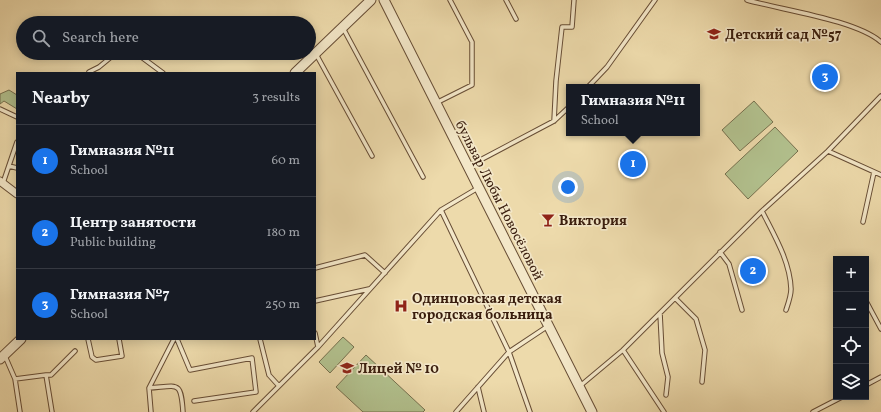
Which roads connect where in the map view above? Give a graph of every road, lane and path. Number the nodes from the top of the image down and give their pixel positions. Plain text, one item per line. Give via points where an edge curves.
1 (371, 0) edge
2 (384, 0) edge
3 (450, 0) edge
4 (506, 0) edge
5 (574, 0) edge
6 (655, 0) edge
7 (747, 0) edge
8 (516, 20) dead end
9 (342, 27) junction
10 (874, 36) junction
11 (881, 38) edge
12 (881, 42) edge
13 (316, 52) edge
14 (316, 55) edge
15 (107, 60) edge
16 (145, 60) edge
17 (308, 60) edge
18 (89, 72) dead end
19 (162, 72) edge
20 (296, 72) edge
21 (591, 84) edge
22 (881, 96) edge
23 (436, 103) junction
24 (0, 109) edge
25 (566, 110) edge
26 (16, 117) edge
27 (554, 121) junction
28 (16, 145) edge
29 (828, 150) junction
30 (372, 156) dead end
31 (9, 166) junction
32 (468, 167) junction
33 (16, 168) edge
34 (874, 172) junction
35 (881, 175) edge
36 (423, 176) dead end
37 (1, 182) edge
38 (479, 188) junction
39 (16, 193) edge
40 (441, 210) junction
41 (762, 211) junction
42 (863, 222) dead end
43 (720, 252) junction
44 (316, 268) edge
45 (385, 273) junction
46 (370, 289) junction
47 (675, 298) junction
48 (316, 301) edge
49 (869, 307) edge
50 (742, 310) dead end
51 (786, 310) dead end
52 (660, 313) junction
53 (549, 326) junction
54 (881, 329) edge
55 (316, 338) edge
56 (20, 340) edge
57 (88, 340) edge
58 (119, 340) edge
59 (173, 340) edge
60 (177, 340) edge
61 (260, 340) edge
62 (318, 347) junction
63 (623, 350) junction
64 (76, 351) dead end
65 (509, 352) junction
66 (2, 357) edge
67 (46, 375) junction
68 (881, 377) edge
69 (15, 379) junction
70 (702, 382) dead end
71 (869, 383) edge
72 (279, 386) junction
73 (478, 387) junction
74 (580, 387) junction
75 (149, 388) junction
76 (666, 396) dead end
77 (836, 400) edge
78 (194, 401) dead end
79 (20, 412) edge
80 (52, 412) edge
81 (151, 412) edge
82 (183, 412) edge
83 (254, 412) edge
84 (456, 412) edge
85 (484, 412) edge
86 (530, 412) edge
87 (592, 412) edge
88 (664, 412) edge
89 (813, 412) edge

1 - 9 street
2 - 23 street, бульвар Любы Новосёловой
3 - 23 lane via 472,42 472,85
4 - 8 lane
5 - 27 lane via 572,27 562,27
6 - 21 lane
7 - 10 lane via 846,24
9 - 13 street
9 - 36 lane
10 - 11 lane
10 - 12 lane
14 - 30 lane
15 - 18 lane
16 - 19 lane
17 - 20 street
22 - 29 lane
23 - 32 street, бульвар Любы Новосёловой
24 - 26 lane
25 - 27 lane
27 - 32 lane
28 - 31 lane
29 - 34 lane
29 - 41 lane
31 - 33 lane
31 - 37 lane
32 - 38 street, бульвар Любы Новосёловой
34 - 35 lane
34 - 42 lane
37 - 39 street
38 - 40 lane
38 - 53 street, бульвар Любы Новосёловой
40 - 45 lane
40 - 65 lane
41 - 43 lane
41 - 51 lane via 781,248 788,271 791,290
43 - 47 lane
43 - 50 lane via 729,264
44 - 45 lane via 365,255
45 - 46 lane
46 - 48 lane
46 - 62 lane
47 - 52 lane
47 - 70 lane via 696,319 705,350
49 - 54 lane
52 - 63 lane
52 - 76 lane via 662,353 668,377
53 - 65 lane
53 - 74 street, бульвар Любы Новосёловой
55 - 62 lane
56 - 66 street
57 - 58 lane via 92,357 96,360 122,356
59 - 75 lane
60 - 78 lane via 190,370 252,358 256,392
61 - 72 lane via 269,375
62 - 72 lane
63 - 74 lane
63 - 88 lane
64 - 67 lane via 51,375
65 - 73 lane
65 - 86 lane
66 - 69 lane
67 - 69 lane
67 - 80 lane
68 - 71 lane
69 - 79 lane
72 - 83 lane
73 - 84 lane
73 - 85 lane
74 - 87 street, бульвар Любы Новосёловой
75 - 81 lane
75 - 82 lane via 179,388 182,392
77 - 89 lane

